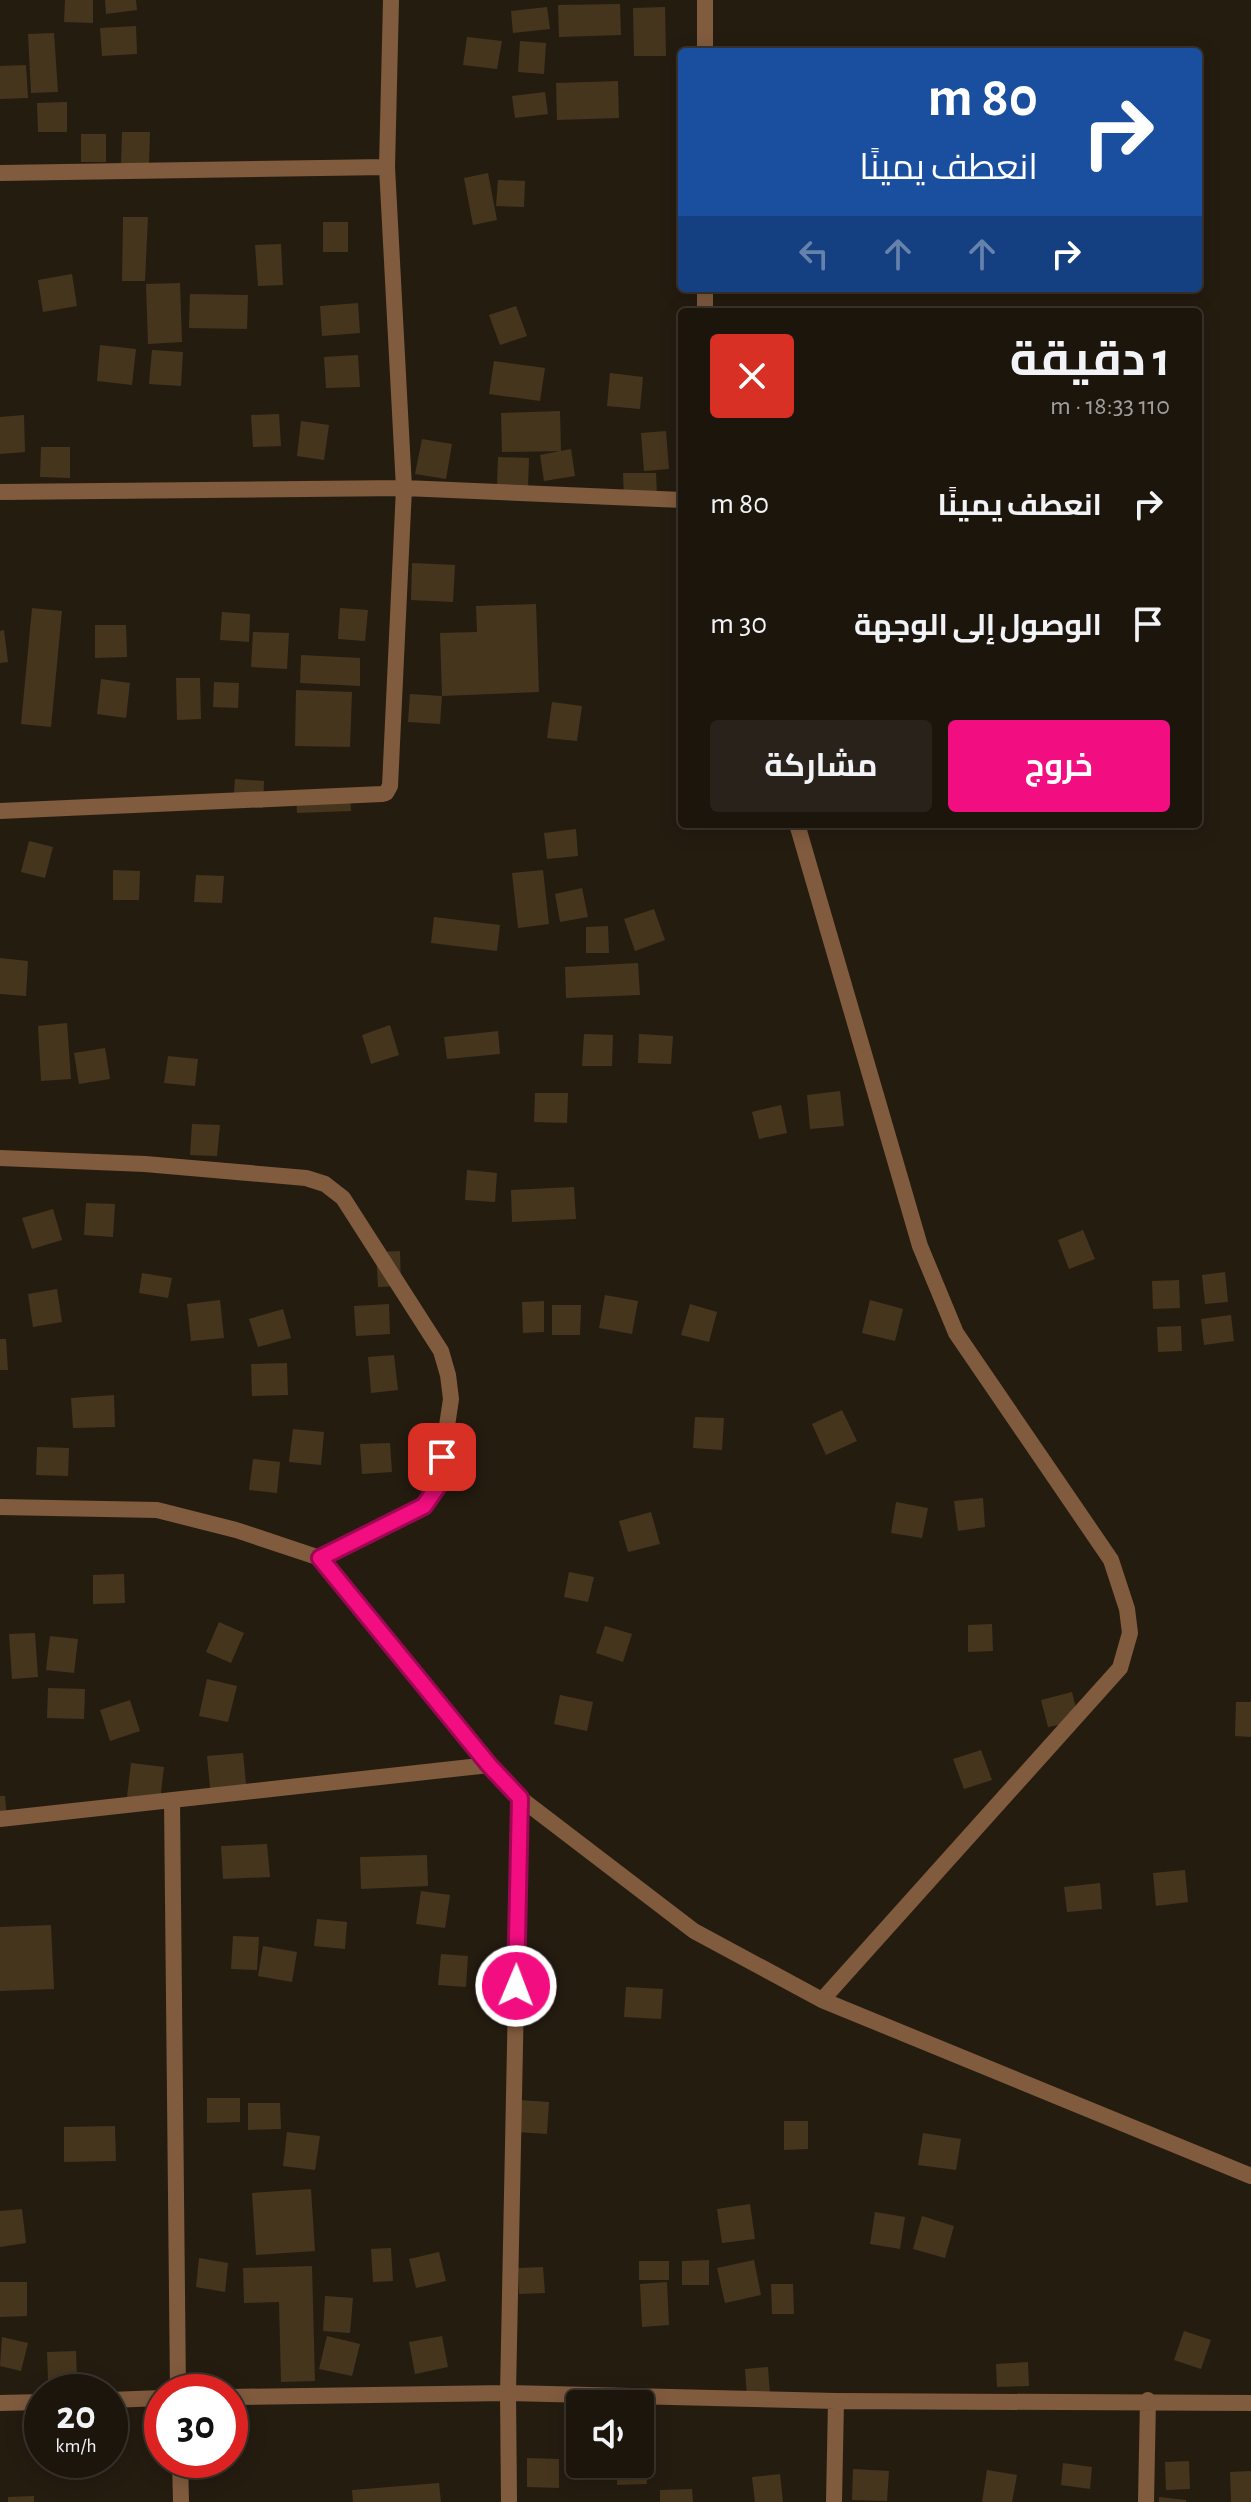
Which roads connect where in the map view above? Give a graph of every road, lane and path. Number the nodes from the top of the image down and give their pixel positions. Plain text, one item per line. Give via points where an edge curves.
1 (391, 0) edge
2 (705, 0) edge
3 (705, 48) edge
4 (387, 167) junction
5 (0, 173) edge
6 (404, 488) junction
7 (0, 492) edge
8 (678, 500) edge
9 (0, 811) edge
10 (798, 828) edge
11 (0, 1158) edge
12 (0, 1507) edge
13 (320, 1558) junction
14 (489, 1765) junction
15 (520, 1798) junction
16 (172, 1801) junction
17 (0, 1819) edge
18 (822, 2000) junction
19 (1251, 2176) edge
20 (178, 2374) edge
21 (508, 2393) junction
22 (248, 2397) edge
23 (1148, 2400) junction
24 (836, 2401) junction
25 (24, 2402) edge
26 (0, 2403) edge
27 (1251, 2403) edge
28 (180, 2478) edge
29 (181, 2502) edge
30 (509, 2502) edge
31 (834, 2502) edge
32 (1146, 2502) edge

1 - 4 street
2 - 3 street
4 - 5 street
4 - 6 street
6 - 7 street
6 - 8 street
6 - 9 street via 386,793
10 - 18 street via 920,1246 956,1333 1111,1560 1130,1633 1120,1668
11 - 13 street via 306,1178 343,1198 441,1351 451,1399 438,1486 424,1506
12 - 13 street via 157,1510
13 - 14 street
14 - 15 street
14 - 16 street
15 - 18 street via 694,1931
15 - 21 street
16 - 17 street
16 - 20 street
18 - 19 street
21 - 22 street
21 - 24 street
21 - 30 street
23 - 24 street
23 - 27 street
23 - 32 street
24 - 31 street
25 - 26 street
28 - 29 street

